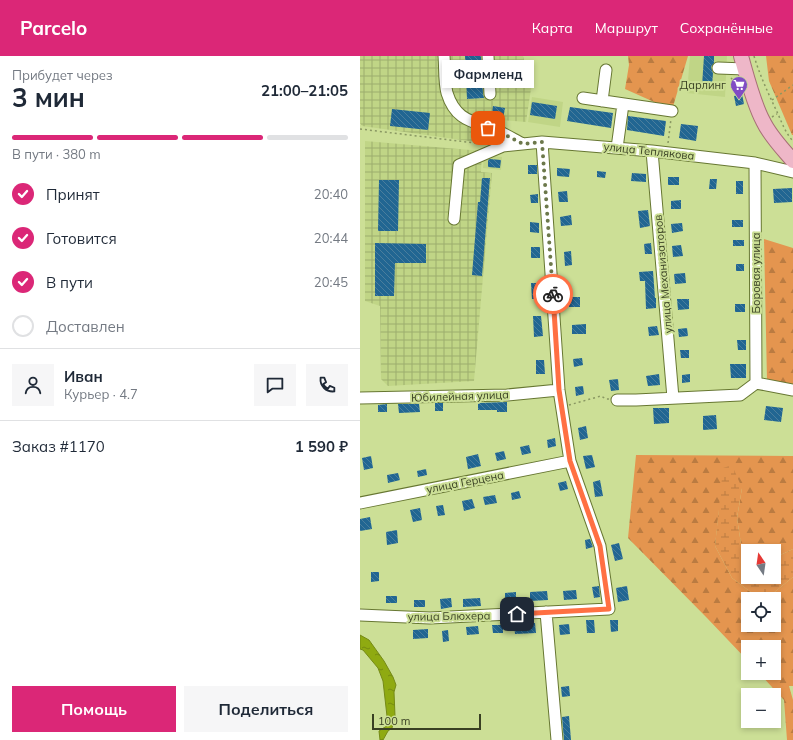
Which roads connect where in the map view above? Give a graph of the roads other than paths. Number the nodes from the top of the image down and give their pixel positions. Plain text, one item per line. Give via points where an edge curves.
1 (444, 56) edge
2 (488, 56) edge
3 (743, 63) edge
4 (718, 68) dead end
5 (606, 70) dead end
6 (490, 94) dead end
7 (583, 98) dead end
8 (602, 101) junction
9 (623, 104) junction
10 (672, 111) road end
11 (542, 142) junction
12 (523, 144) junction
13 (617, 148) junction
14 (652, 151) junction
15 (793, 161) edge
16 (755, 163) junction
17 (793, 172) edge
18 (454, 219) dead end
19 (756, 382) junction
20 (559, 390) junction
21 (793, 390) edge
22 (360, 398) edge
23 (673, 398) junction
24 (617, 400) road end
25 (570, 461) junction
26 (360, 503) edge
27 (546, 612) junction
28 (360, 615) edge
29 (557, 740) edge

1 - 12 street via 447,91 451,104 458,113 468,120
2 - 6 street
3 - 4 street
3 - 15 main road via 763,121
5 - 8 street
7 - 8 street
8 - 9 street
9 - 10 street
9 - 13 street
11 - 12 street, улица Теплякова
11 - 13 street, улица Теплякова
11 - 20 street
12 - 18 street, улица Теплякова via 503,146 459,165
13 - 14 street, улица Теплякова
14 - 16 street, улица Теплякова
14 - 23 street, улица Механизаторов
16 - 17 street, улица Теплякова
16 - 19 street, Боровая улица
19 - 21 street
19 - 23 street via 740,395
20 - 22 street, Юбилейная улица via 507,395
20 - 25 street
23 - 24 street
25 - 26 street, улица Герцена
25 - 27 street, улица Блюхера via 600,546 609,609
27 - 28 street, улица Блюхера via 430,618
27 - 29 street

